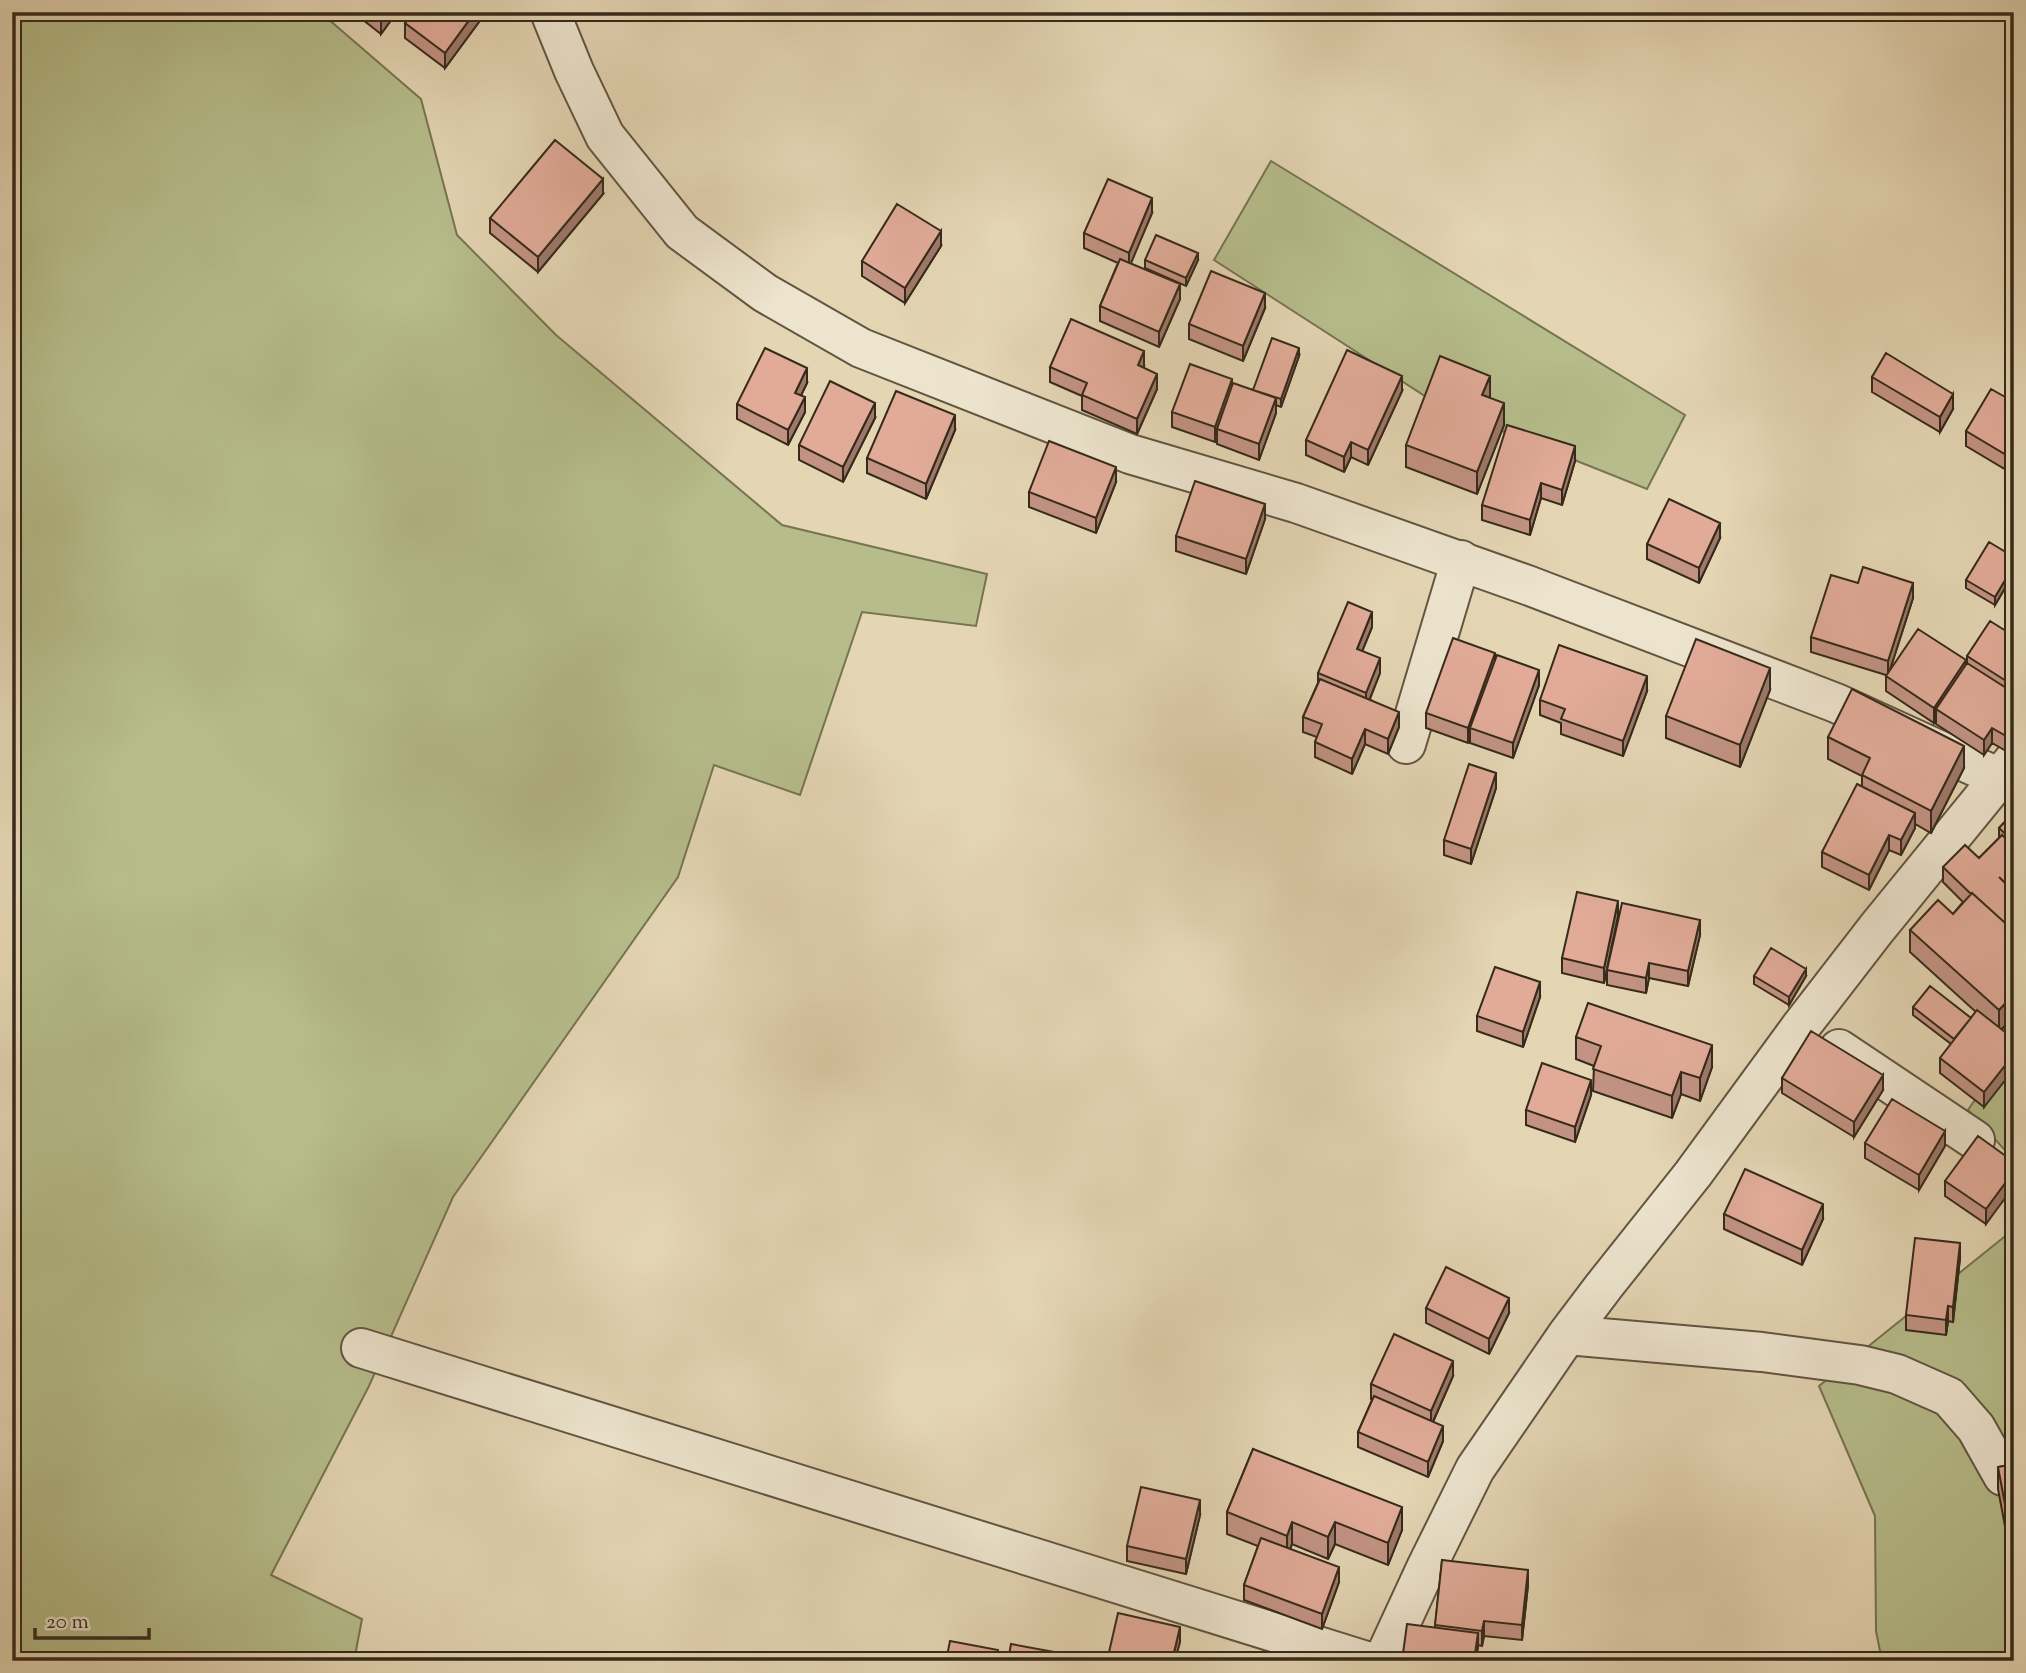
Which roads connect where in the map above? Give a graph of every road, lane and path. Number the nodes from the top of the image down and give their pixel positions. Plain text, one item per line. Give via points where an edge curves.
1 (550, 12) edge
2 (1461, 560) junction
3 (1406, 744) dead end
4 (2007, 769) edge
5 (1802, 1025) junction
6 (1975, 1140) edge
7 (1567, 1335) junction
8 (361, 1348) dead end
9 (2003, 1476) edge
10 (1366, 1661) edge
11 (1383, 1661) edge

1 - 2 street via 605,136 682,232 765,293 861,348 1118,449
2 - 3 street
2 - 4 street
4 - 5 street
5 - 6 street
5 - 7 street
7 - 9 street via 1762,1352 1860,1364 1897,1374 1949,1396 1976,1428
7 - 11 street via 1475,1469
8 - 10 street

